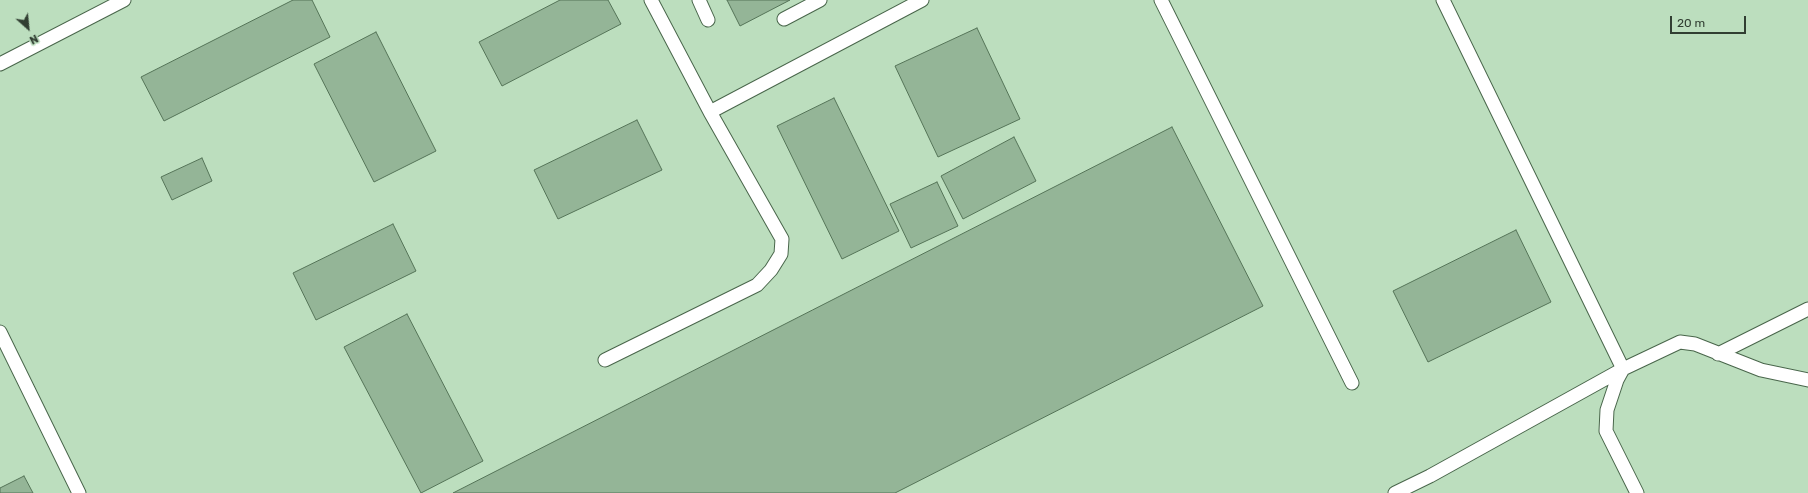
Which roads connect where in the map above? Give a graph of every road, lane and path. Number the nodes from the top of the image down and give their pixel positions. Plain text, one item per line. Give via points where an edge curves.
1 (124, 0) edge
2 (651, 0) edge
3 (699, 0) edge
4 (820, 0) edge
5 (922, 0) edge
6 (1161, 0) edge
7 (1443, 0) edge
8 (784, 19) dead end
9 (708, 20) dead end
10 (0, 64) edge
11 (710, 112) junction
12 (1808, 309) edge
13 (0, 332) edge
14 (1718, 354) junction
15 (605, 360) dead end
16 (1623, 369) junction
17 (1808, 380) edge
18 (1352, 383) dead end
19 (79, 493) edge
20 (1394, 493) edge
21 (1637, 493) edge

1 - 10 lane
2 - 11 lane
3 - 9 lane
4 - 8 lane
5 - 11 lane
6 - 18 lane
7 - 16 lane
11 - 15 lane via 782,239 781,254 757,285
12 - 14 lane
13 - 19 lane
14 - 16 lane via 1695,344 1680,342
14 - 17 lane via 1761,370
16 - 20 lane via 1430,476
16 - 21 lane via 1607,410 1606,431

